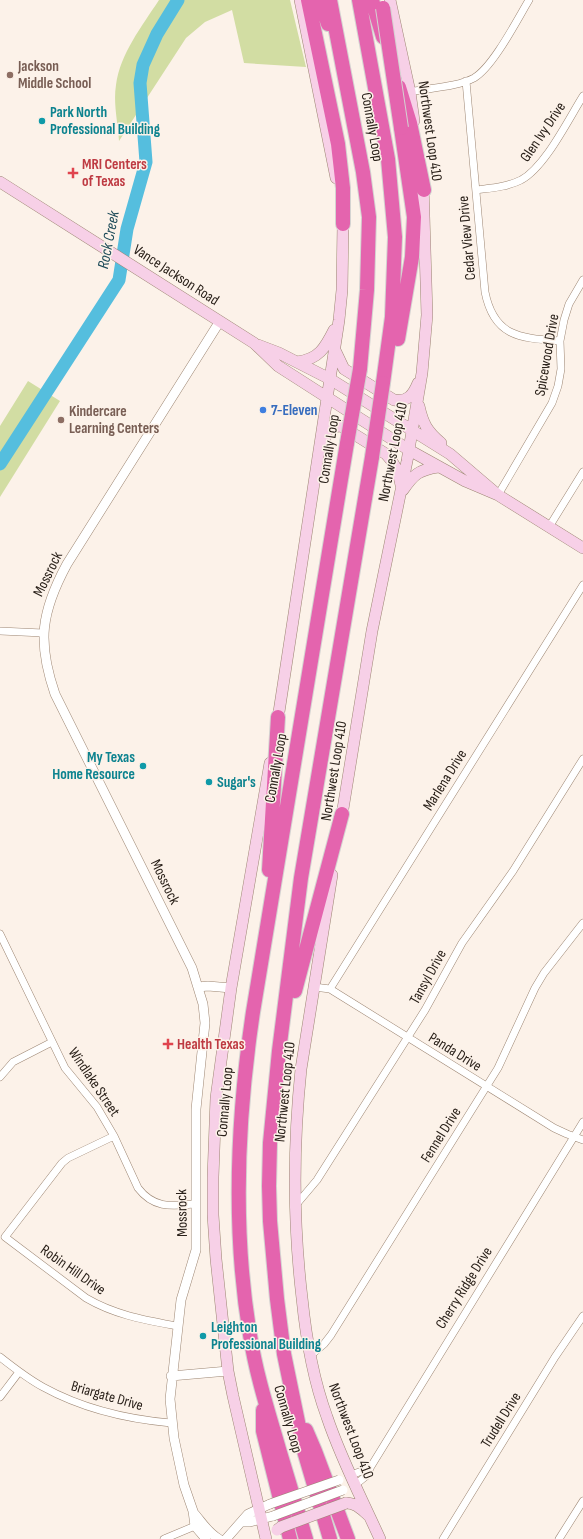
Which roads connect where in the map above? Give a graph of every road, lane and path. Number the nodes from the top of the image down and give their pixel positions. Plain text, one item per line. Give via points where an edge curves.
1 (300, 0) edge
2 (308, 0) edge
3 (320, 0) edge
4 (330, 0) edge
5 (359, 0) edge
6 (529, 0) edge
7 (381, 2) edge
8 (345, 71) junction
9 (466, 81) junction
10 (410, 92) junction
11 (583, 96) edge
12 (0, 182) edge
13 (424, 190) junction
14 (476, 190) junction
15 (343, 224) junction
16 (583, 280) edge
17 (339, 320) junction
18 (220, 321) junction
19 (560, 341) junction
20 (254, 343) junction
21 (334, 349) junction
22 (297, 362) junction
23 (422, 373) junction
24 (330, 379) junction
25 (386, 385) junction
26 (327, 398) junction
27 (418, 400) junction
28 (412, 431) junction
29 (409, 450) junction
30 (450, 454) junction
31 (438, 466) junction
32 (317, 469) junction
33 (583, 472) edge
34 (401, 490) junction
35 (498, 495) junction
36 (549, 526) junction
37 (583, 548) edge
38 (583, 585) edge
39 (0, 631) edge
40 (43, 633) junction
41 (278, 717) junction
42 (583, 759) edge
43 (342, 814) junction
44 (583, 923) edge
45 (266, 929) junction
46 (0, 934) edge
47 (2, 943) edge
48 (198, 987) junction
49 (314, 987) junction
50 (231, 988) junction
51 (330, 989) junction
52 (407, 1038) junction
53 (52, 1042) junction
54 (279, 1052) junction
55 (0, 1077) edge
56 (487, 1087) junction
57 (583, 1122) edge
58 (114, 1136) junction
59 (574, 1137) junction
60 (583, 1140) edge
61 (196, 1204) junction
62 (294, 1207) junction
63 (583, 1316) edge
64 (177, 1326) junction
65 (311, 1355) junction
66 (0, 1357) edge
67 (228, 1371) junction
68 (19, 1372) junction
69 (171, 1376) junction
70 (0, 1397) edge
71 (264, 1399) junction
72 (293, 1402) junction
73 (171, 1423) junction
74 (370, 1468) junction
75 (353, 1480) junction
76 (583, 1501) edge
77 (193, 1511) junction
78 (260, 1514) junction
79 (370, 1517) junction
80 (195, 1526) junction
81 (275, 1534) edge
82 (164, 1539) edge
83 (206, 1539) edge
84 (219, 1539) edge
85 (226, 1539) edge
86 (266, 1539) edge
87 (290, 1539) edge
88 (306, 1539) edge
89 (330, 1539) edge
90 (348, 1539) edge
91 (380, 1539) edge
92 (443, 1539) edge
93 (559, 1539) edge

1 - 15 main road
2 - 15 highway via 338,144 343,188
3 - 8 highway
4 - 8 highway, Connally Loop
5 - 25 highway, Connally Loop via 388,159 395,237
6 - 9 street via 486,67 481,73
7 - 10 main road, Northwest Loop 410
7 - 13 highway
7 - 25 highway, bridge via 414,217 412,257 395,359
8 - 45 highway, Connally Loop, bridge via 369,217 367,290 360,369
9 - 10 street
9 - 14 street, Cedar View Drive
10 - 13 main road, Northwest Loop 410
11 - 14 street, Glen Ivy Drive via 549,151 529,175 505,186
12 - 18 main road, Vance Jackson Road
13 - 23 main road, Northwest Loop 410 via 427,315
14 - 19 street, Cedar View Drive via 484,292 492,315 502,327 515,335
15 - 17 main road
16 - 19 street, Spicewood Drive via 570,304
17 - 21 main road
17 - 22 main road via 320,353 308,360
18 - 20 main road, Vance Jackson Road
18 - 40 street, Mossrock via 67,564 48,606
19 - 35 street, Spicewood Drive via 558,386 552,403
20 - 22 main road, Vance Jackson Road
20 - 26 main road, Vance Jackson Road via 278,366
21 - 23 main road via 344,369 394,400 400,401 411,396
21 - 24 main road
22 - 24 main road, Vance Jackson Road
23 - 27 main road, Northwest Loop 410
24 - 26 main road
24 - 28 main road, Vance Jackson Road
25 - 54 highway, Connally Loop, bridge via 301,878
26 - 29 main road, Vance Jackson Road
26 - 32 main road
27 - 28 main road, Northwest Loop 410
27 - 30 main road via 425,426
28 - 29 main road, Northwest Loop 410
28 - 30 main road, Vance Jackson Road
29 - 31 main road, Vance Jackson Road
29 - 34 main road, Northwest Loop 410
30 - 35 main road, Vance Jackson Road
31 - 34 main road via 417,472
31 - 35 main road, Vance Jackson Road
32 - 34 main road via 327,430 330,427 341,426 391,459 399,473
32 - 41 main road
33 - 36 street
34 - 43 main road, Northwest Loop 410 via 372,631
35 - 36 main road, Vance Jackson Road
36 - 37 main road, Vance Jackson Road
38 - 51 street, Marlena Drive
39 - 40 street
40 - 48 street, Mossrock via 45,660 55,694 192,968
41 - 45 highway
41 - 50 main road
42 - 52 street, Tansyl Drive via 513,871 462,942
43 - 49 main road, Northwest Loop 410
43 - 54 highway
44 - 56 street, Fennel Drive via 535,988 508,1049
45 - 71 highway, Connally Loop via 244,1080 238,1193 240,1244 249,1328
46 - 47 street, Windlake Street
47 - 53 street, Windlake Street
48 - 50 street
48 - 61 street, Mossrock via 205,1023 196,1109
49 - 51 street, Panda Drive
49 - 62 main road, Northwest Loop 410 via 298,1092
50 - 67 main road via 216,1098 213,1176 215,1252
51 - 52 street, Panda Drive
52 - 56 street, Panda Drive
52 - 62 street, Tansyl Drive via 317,1180
53 - 55 street via 13,1062
53 - 58 street, Windlake Street via 65,1068 97,1107
54 - 72 highway, Connally Loop via 270,1143 269,1186 277,1299
56 - 59 street, Panda Drive via 554,1128
56 - 65 street, Fennel Drive via 331,1335
57 - 59 street, Cherry Ridge Drive
58 - 61 street, Windlake Street via 138,1188 144,1195 164,1205
58 - 64 street, Robin Hill Drive via 62,1163 5,1237 98,1305 136,1318
59 - 60 street, Panda Drive
59 - 74 street, Cherry Ridge Drive
61 - 64 street, Mossrock via 196,1250 184,1286
62 - 65 main road, Northwest Loop 410 via 305,1323
63 - 92 street, Trudell Drive via 555,1356
64 - 69 street, Mossrock
65 - 75 main road, Northwest Loop 410 via 327,1417
66 - 68 street, Briargate Drive
67 - 69 street
67 - 78 main road
68 - 70 street
68 - 73 street, Briargate Drive via 42,1387 79,1404 122,1417
69 - 73 street, Mossrock
71 - 87 highway via 263,1430
71 - 88 highway, Connally Loop
72 - 89 highway, Connally Loop via 304,1451
72 - 90 highway via 315,1451
73 - 77 street, Mossrock via 184,1485
74 - 75 street, Cherry Ridge Drive
74 - 75 street, Cherry Ridge Drive via 365,1477
75 - 78 street, Cherry Ridge Drive, bridge via 339,1480 270,1504
75 - 78 street, Cherry Ridge Drive, bridge via 342,1490 273,1516
75 - 79 main road, Northwest Loop 410
76 - 93 street
77 - 80 street, Mossrock
77 - 84 street, Mossrock via 207,1530
78 - 85 street, Cherry Ridge Drive via 250,1522 241,1522
78 - 86 main road
79 - 81 main road, bridge via 358,1506 346,1503
79 - 91 main road, Northwest Loop 410
80 - 82 street
80 - 83 street

